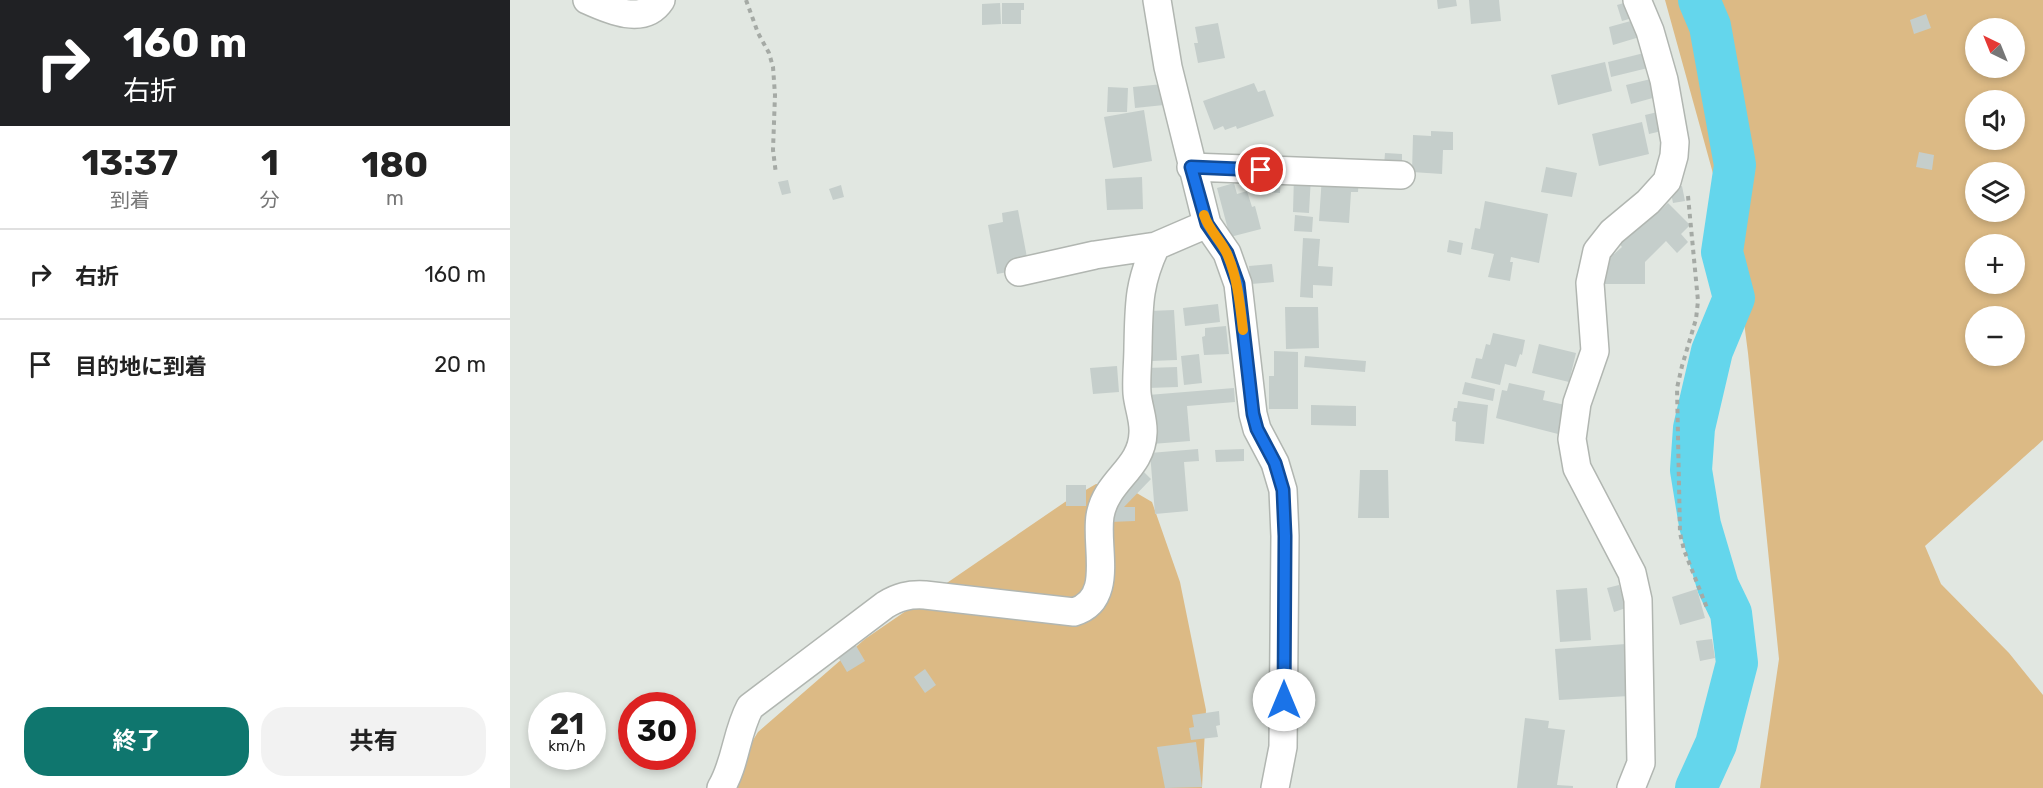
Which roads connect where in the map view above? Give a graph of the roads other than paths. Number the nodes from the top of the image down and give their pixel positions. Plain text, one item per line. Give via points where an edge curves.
1 (587, 0) edge
2 (662, 0) edge
3 (1158, 0) edge
4 (1637, 0) edge
5 (1191, 167) junction
6 (1401, 175) dead end
7 (1207, 224) junction
8 (1156, 246) junction
9 (1019, 272) dead end
10 (722, 788) edge
11 (1275, 788) edge
12 (1631, 788) edge

1 - 2 street via 624,14 653,9
3 - 5 street via 1168,67
4 - 12 street via 1664,80 1674,156 1667,180 1597,251 1590,283 1595,351 1577,403 1572,440 1577,468 1632,573 1638,600 1641,763
5 - 6 street
5 - 7 street
7 - 8 street
7 - 11 street via 1227,253 1238,284 1253,414 1283,490 1283,747
8 - 9 street
8 - 10 street via 1140,291 1137,393 1143,434 1135,461 1112,486 1101,506 1100,584 1095,598 1084,609 1074,612 925,594 898,598 750,707

